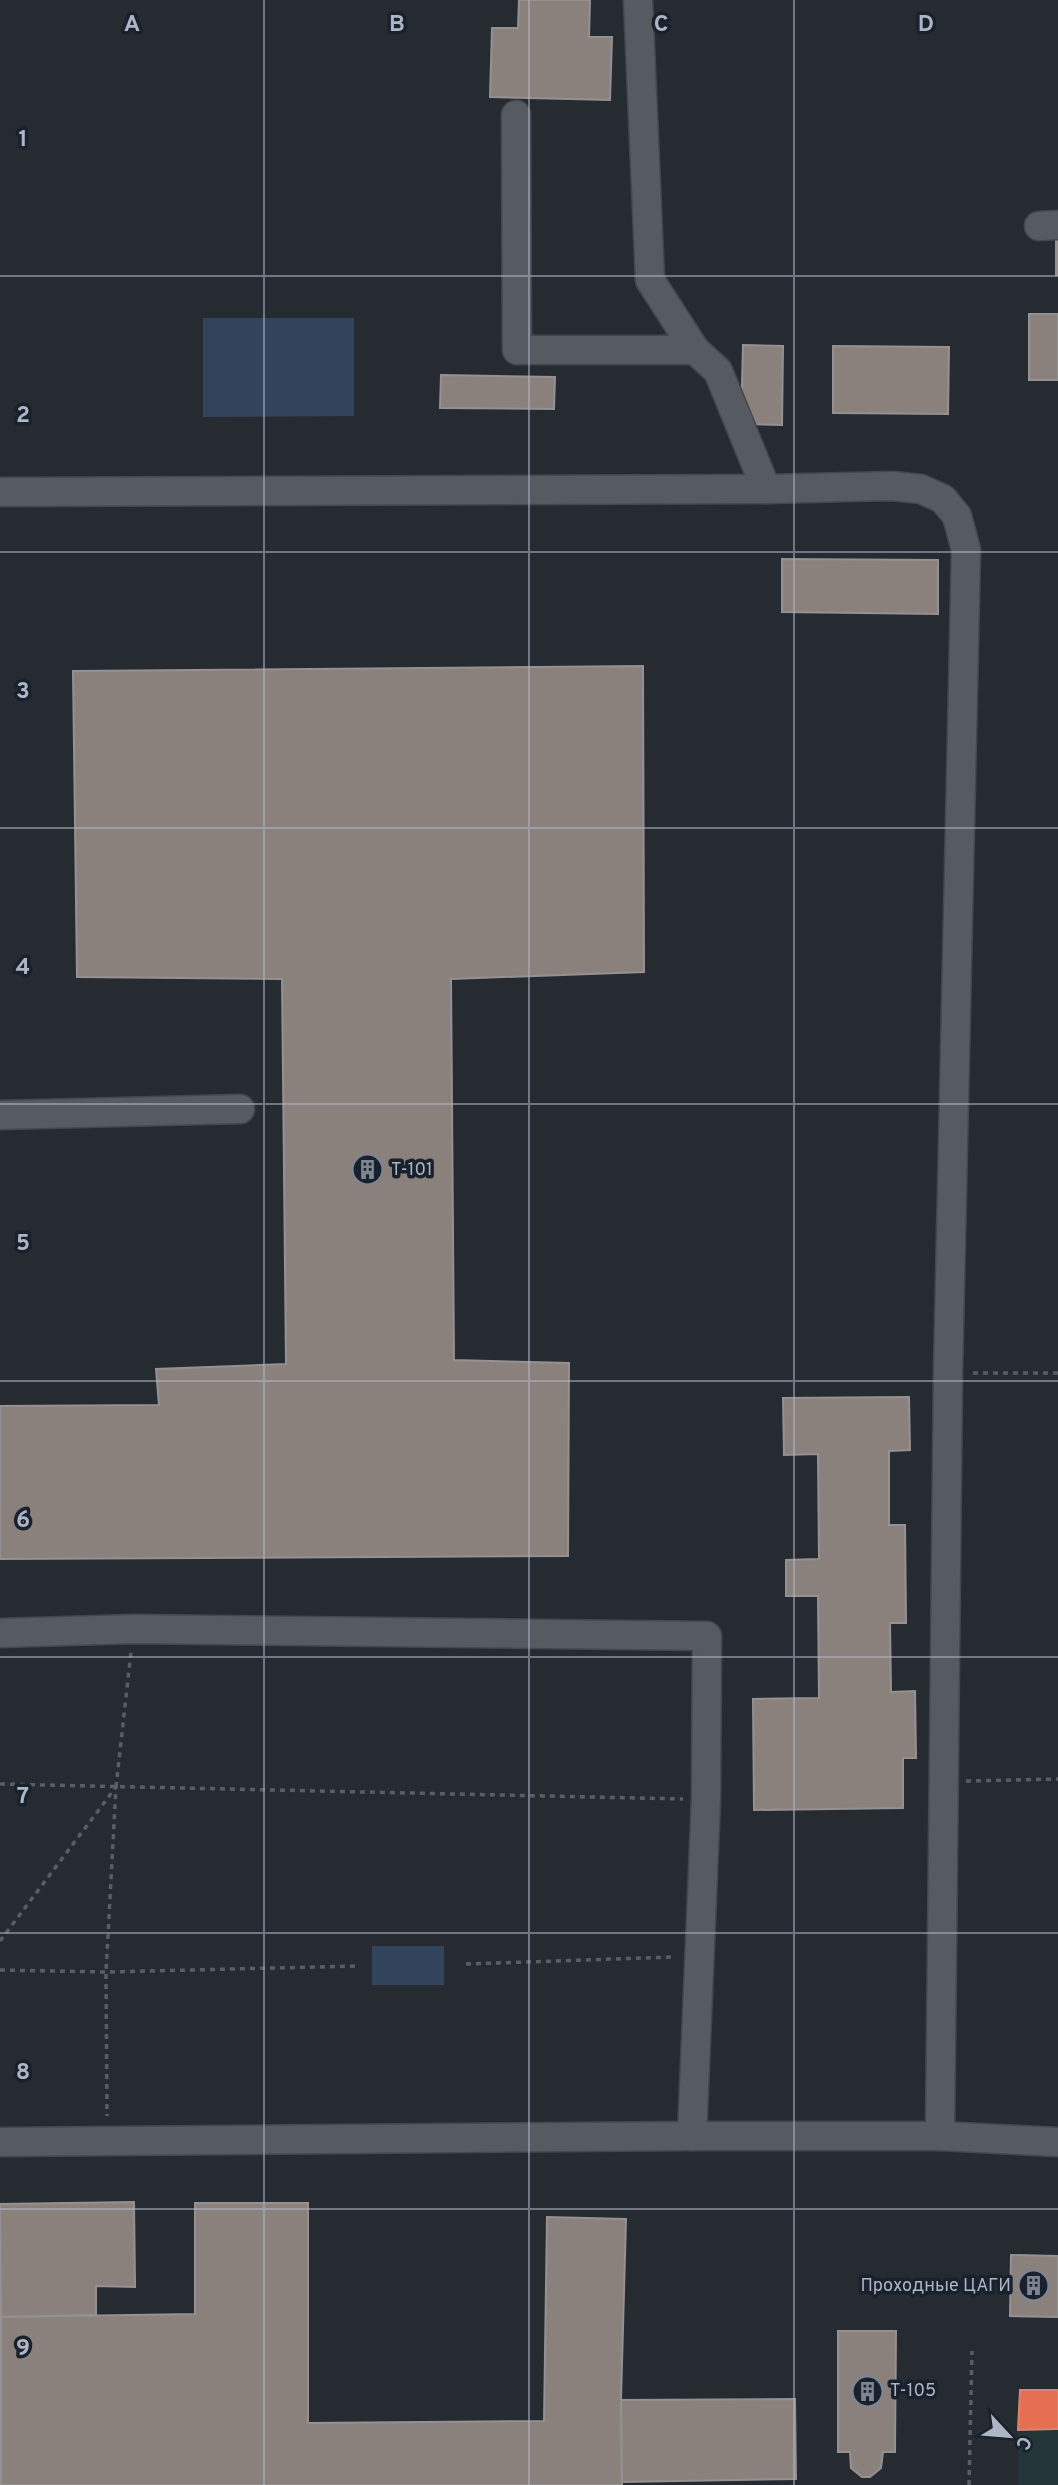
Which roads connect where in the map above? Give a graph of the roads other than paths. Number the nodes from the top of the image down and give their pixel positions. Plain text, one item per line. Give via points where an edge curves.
1 (639, 0) edge
2 (516, 115) dead end
3 (695, 350) junction
4 (766, 489) junction
5 (0, 492) edge
6 (240, 1109) dead end
7 (0, 1115) edge
8 (0, 1633) edge
9 (692, 2136) junction
10 (940, 2136) junction
11 (0, 2142) edge
12 (1058, 2142) edge

1 - 3 street via 650,280
2 - 3 street via 517,350
3 - 4 street via 718,371
4 - 5 street
4 - 10 street via 921,489 943,499 957,516 967,550 947,1373
6 - 7 street
8 - 9 street via 134,1629 708,1636
9 - 10 street
9 - 11 street
10 - 12 street

